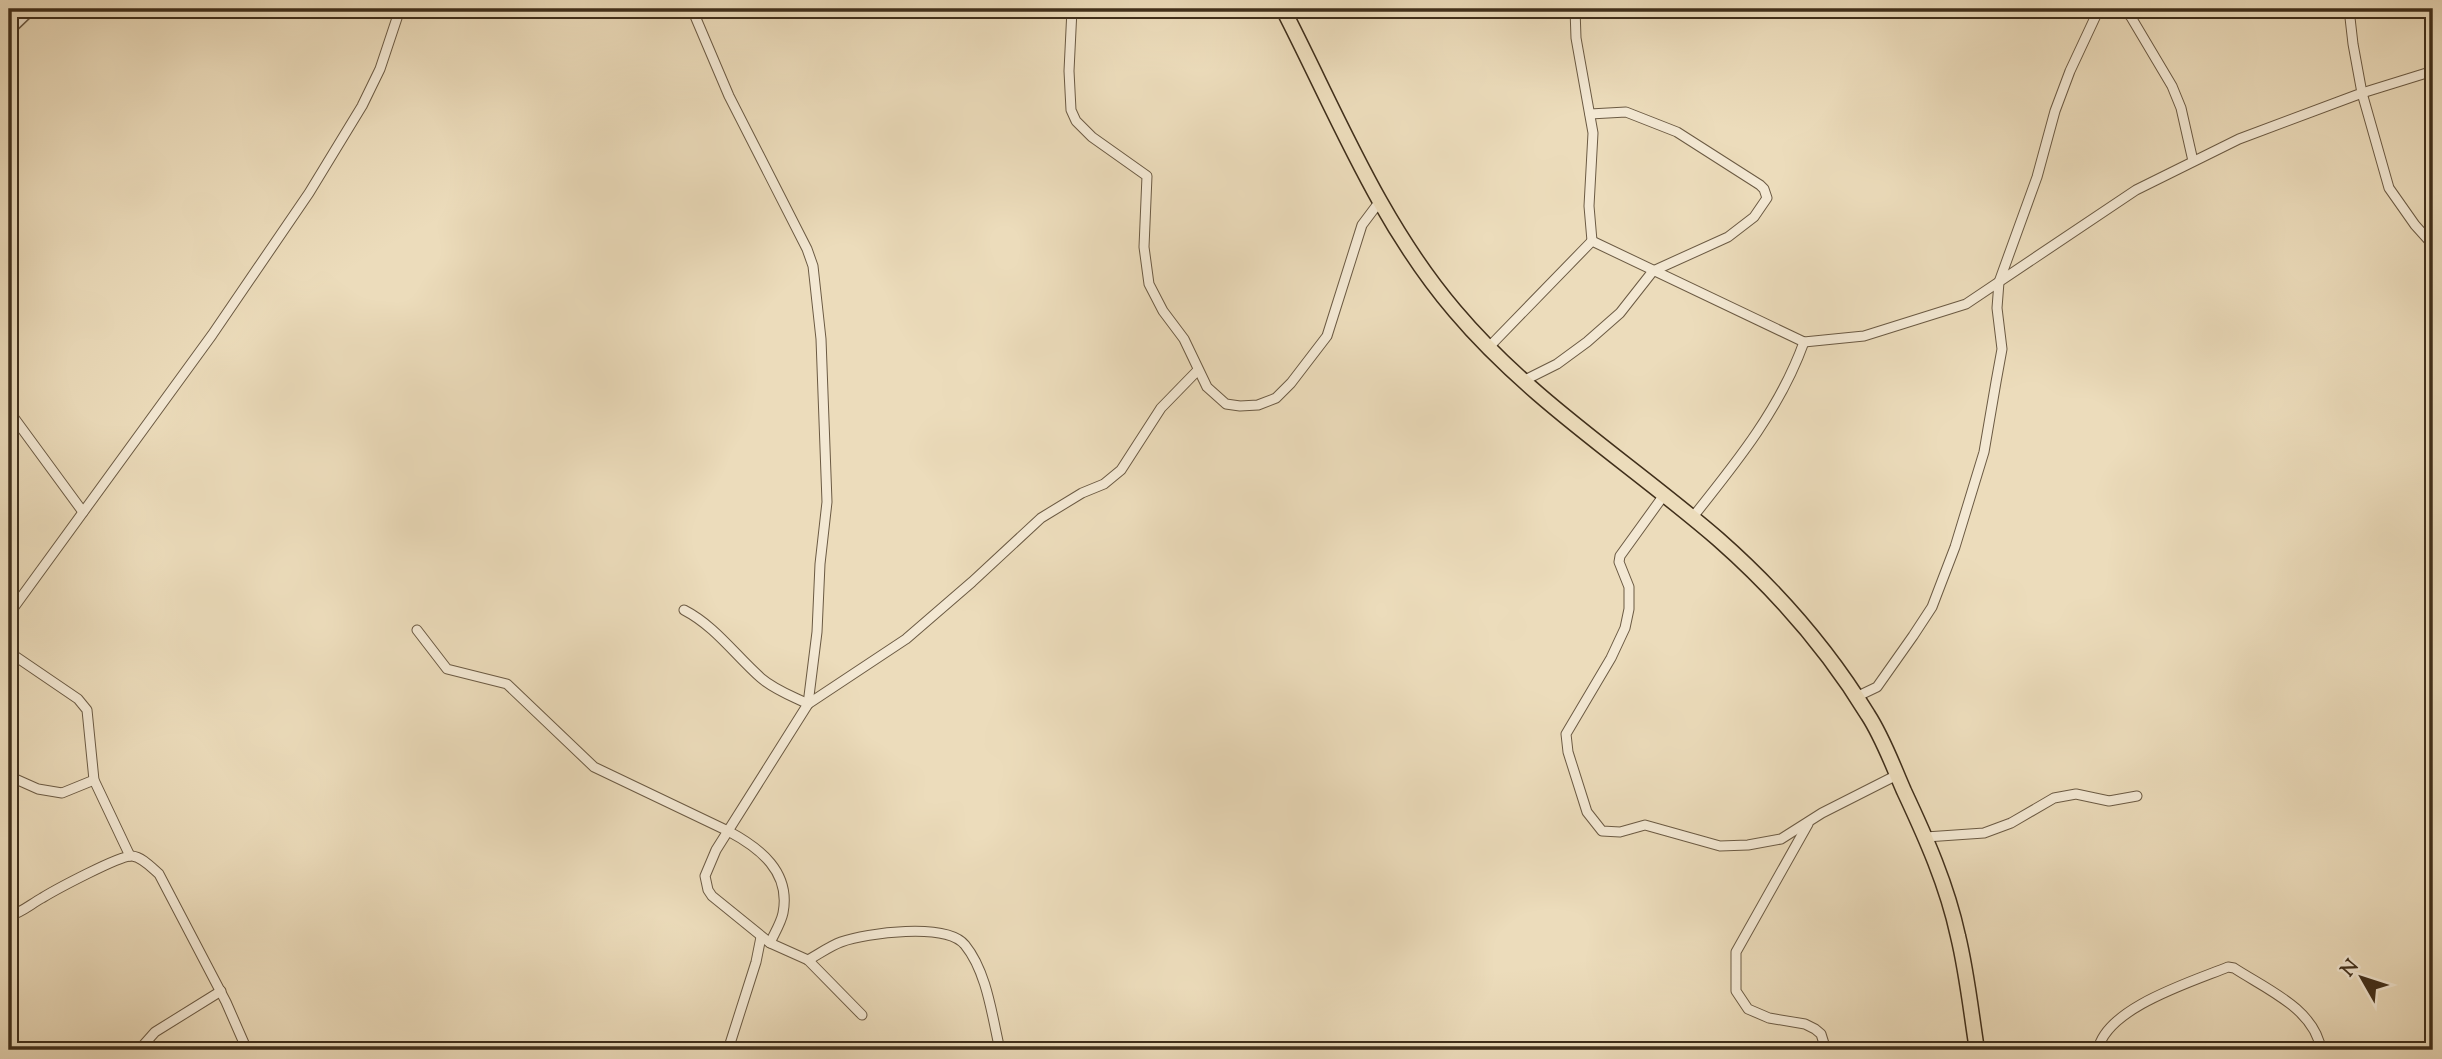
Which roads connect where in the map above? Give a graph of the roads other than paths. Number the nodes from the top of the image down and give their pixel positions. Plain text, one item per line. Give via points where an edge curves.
1 (30, 9) edge
2 (400, 9) edge
3 (692, 9) edge
4 (1072, 9) edge
5 (1283, 9) edge
6 (1575, 9) edge
7 (2099, 9) edge
8 (2124, 9) edge
9 (2349, 9) edge
10 (9, 30) edge
11 (2433, 71) edge
12 (2362, 93) junction
13 (1590, 114) junction
14 (2193, 161) junction
15 (1380, 201) junction
16 (1592, 241) junction
17 (2433, 245) edge
18 (1653, 271) junction
19 (1999, 282) junction
20 (1804, 342) junction
21 (1488, 348) junction
22 (1198, 370) junction
23 (1523, 381) junction
24 (9, 411) edge
25 (1664, 495) junction
26 (83, 512) junction
27 (1692, 518) junction
28 (684, 610) dead end
29 (9, 614) edge
30 (417, 630) dead end
31 (9, 652) edge
32 (1856, 697) junction
33 (808, 704) junction
34 (1897, 775) junction
35 (11, 778) dead end
36 (94, 780) junction
37 (2137, 796) dead end
38 (1808, 823) junction
39 (729, 831) junction
40 (1926, 837) junction
41 (131, 856) junction
42 (9, 916) edge
43 (761, 937) junction
44 (770, 943) junction
45 (808, 960) junction
46 (221, 991) junction
47 (862, 1015) dead end
48 (139, 1050) edge
49 (247, 1050) edge
50 (727, 1050) edge
51 (1000, 1050) edge
52 (1826, 1050) edge
53 (1977, 1050) edge
54 (2098, 1050) edge
55 (2320, 1050) edge

1 - 10 street
2 - 26 street via 362,106 309,193
3 - 33 street via 729,96 813,266 821,339 827,502
4 - 22 street via 1071,110 1092,137 1147,176 1144,247 1149,284
5 - 15 main road
6 - 13 street
7 - 19 street via 2055,111
8 - 14 street via 2172,86
9 - 12 street
11 - 12 street
12 - 14 street
12 - 17 street via 2389,188
13 - 16 street
13 - 18 street via 1626,112 1677,132 1764,189 1767,198 1754,217 1728,237
14 - 19 street via 2136,190
15 - 21 main road via 1408,249
15 - 22 street via 1362,225 1327,336 1276,398 1258,405 1226,404 1207,387
16 - 18 street
16 - 21 street
18 - 20 street
18 - 23 street via 1620,313 1587,342
19 - 20 street via 1966,304 1864,336
19 - 32 street via 2002,349 1984,452 1955,547 1932,607 1913,636 1877,687
20 - 27 street via 1781,397 1742,456
21 - 23 main road
22 - 33 street via 1160,408 1121,470 1041,518 906,639
23 - 25 main road
24 - 26 street
25 - 27 main road
25 - 38 street via 1620,556 1629,587 1625,628 1566,734 1587,812 1602,831 1645,825 1720,846 1781,839
26 - 29 street
27 - 32 main road via 1774,591 1832,660
28 - 33 street via 699,618 760,677
30 - 39 street via 447,669 507,684 594,767
31 - 36 street via 87,710
32 - 34 main road
33 - 39 street
34 - 38 street
34 - 40 main road
35 - 36 street via 62,793
36 - 41 street
37 - 40 street via 2109,801 2076,794 2054,798 1984,833
38 - 52 street via 1737,952 1736,990 1748,1009 1815,1029
39 - 43 street via 707,870 708,890
39 - 44 street via 769,859 781,883 783,916
40 - 53 main road via 1958,932
41 - 42 street
41 - 46 street via 159,874
43 - 44 street
43 - 50 street
44 - 45 street
45 - 47 street
45 - 51 street via 840,943 896,931 953,935 978,964
46 - 48 street via 155,1032
46 - 49 street
54 - 55 street via 2104,1032 2131,1010 2228,967 2297,1008

